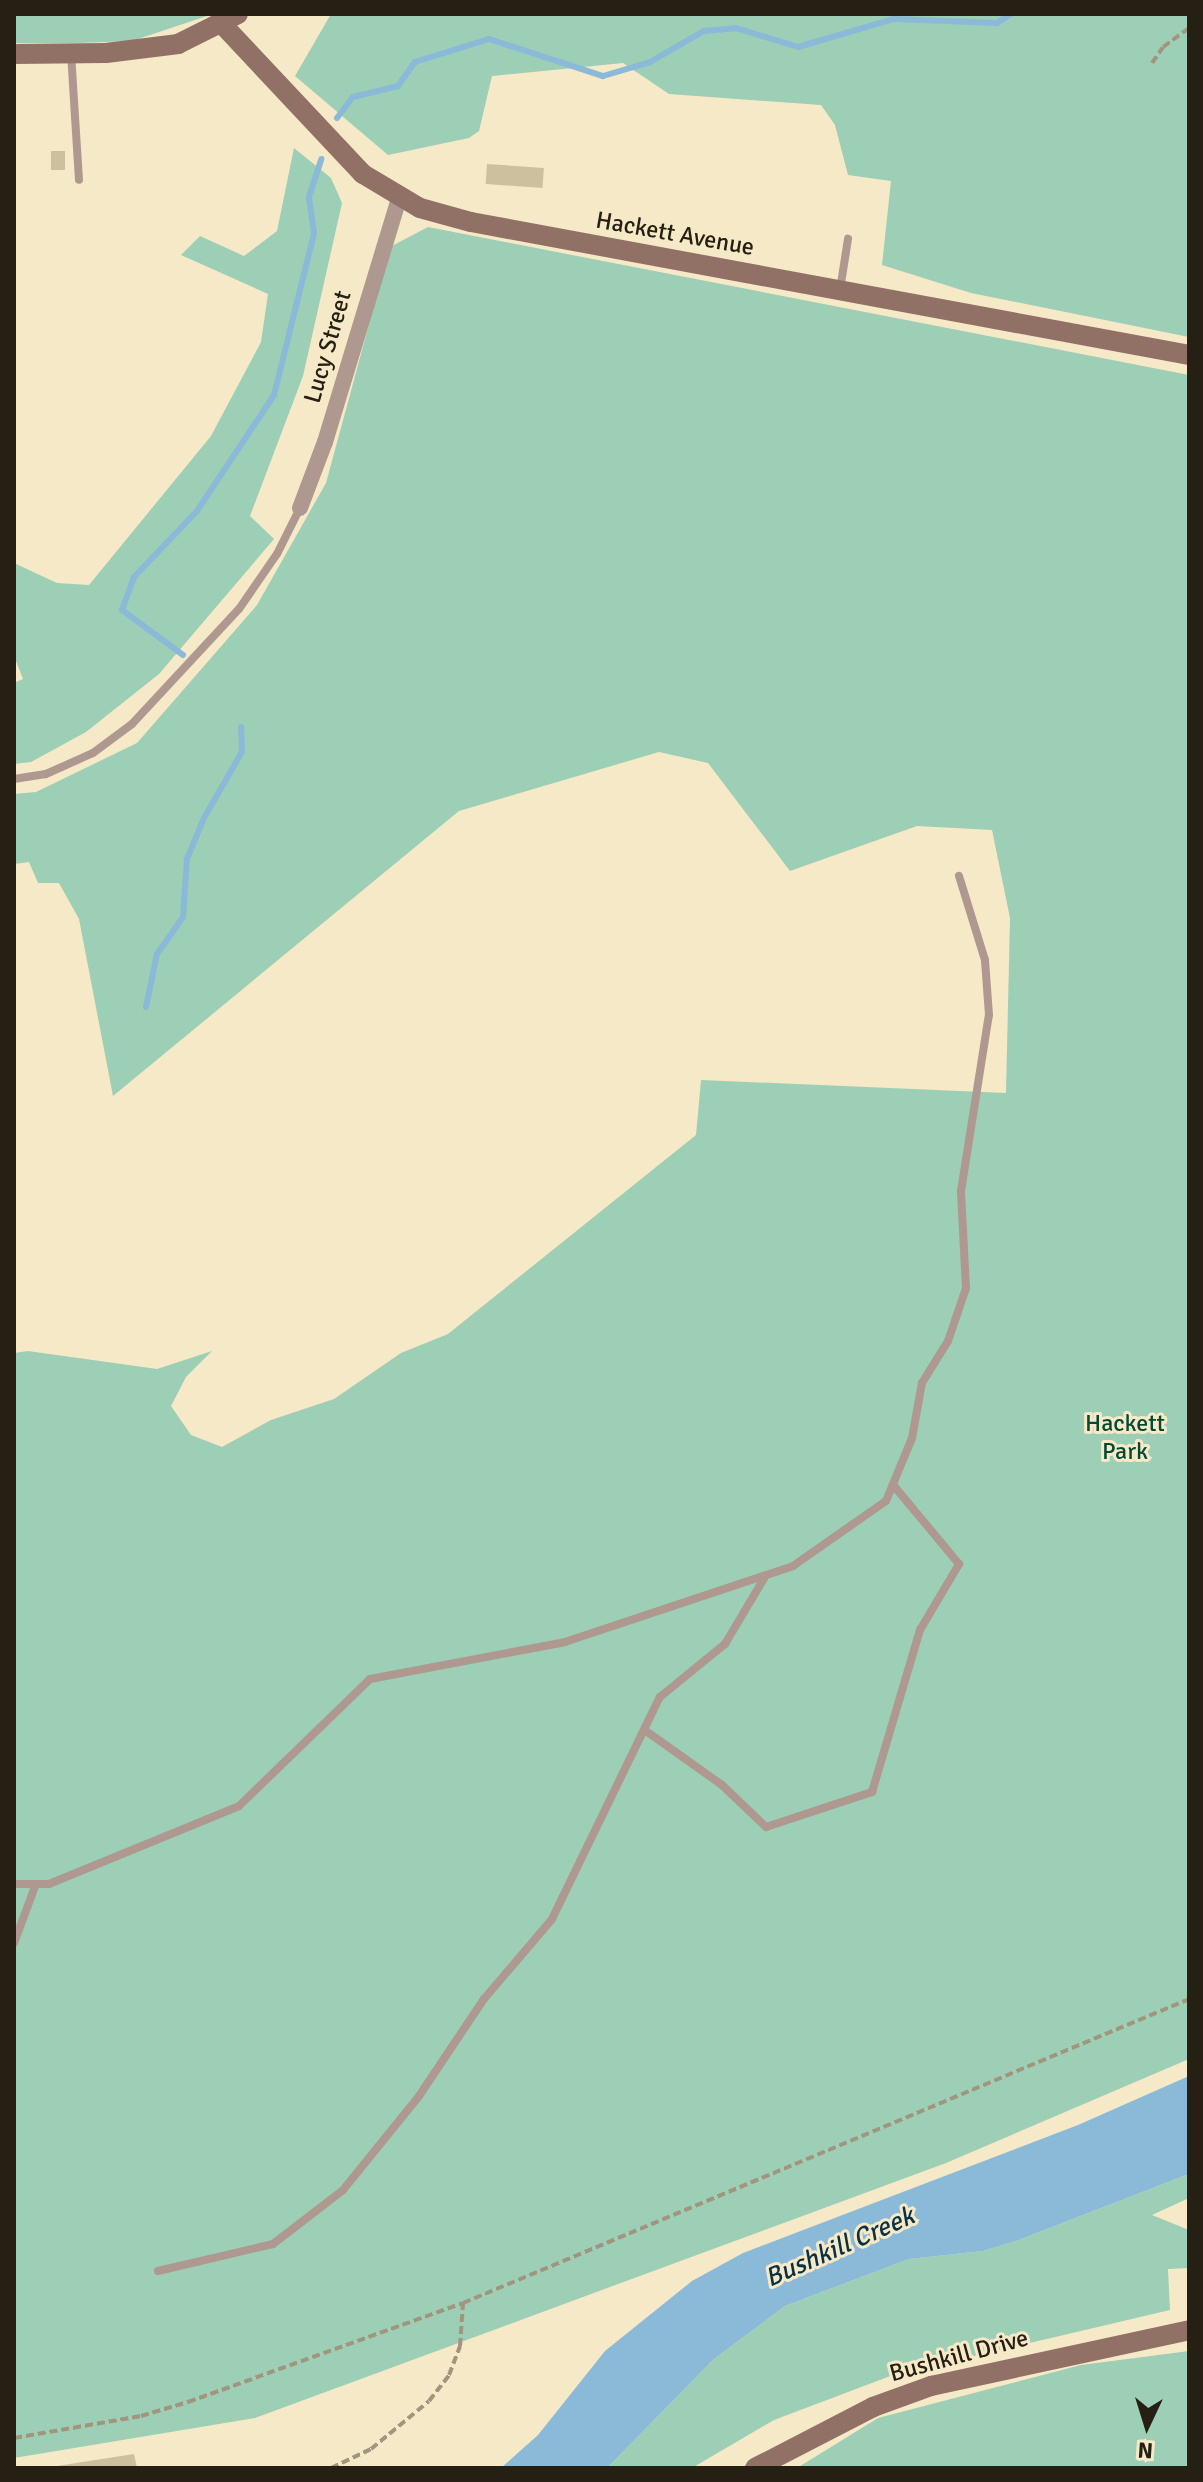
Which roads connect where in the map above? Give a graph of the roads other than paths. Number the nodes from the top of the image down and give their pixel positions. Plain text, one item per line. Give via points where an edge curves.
1 (230, 19) edge
2 (71, 53) junction
3 (14, 54) edge
4 (79, 180) dead end
5 (399, 198) junction
6 (848, 239) dead end
7 (840, 291) junction
8 (1189, 355) edge
9 (300, 508) joint
10 (14, 779) edge
11 (959, 876) dead end
12 (894, 1486) junction
13 (766, 1575) junction
14 (646, 1731) junction
15 (14, 1884) edge
16 (36, 1884) junction
17 (14, 1943) edge
18 (158, 2271) dead end
19 (1189, 2330) edge
20 (755, 2468) edge

1 - 2 main road via 178,44
1 - 5 main road, Hackett Avenue via 348,160
2 - 3 main road
2 - 4 lane
5 - 7 main road, Hackett Avenue via 471,222
5 - 9 street, Lucy Street
6 - 7 lane
7 - 8 main road, Hackett Avenue
9 - 10 lane via 277,554 239,609 132,724 93,753 46,774
11 - 12 lane via 985,960 989,1015 961,1191 966,1288 948,1341 922,1383 912,1438
12 - 13 lane via 886,1501 805,1558
12 - 14 lane via 959,1564 920,1630 872,1792 766,1827 722,1785
13 - 14 lane via 725,1644 660,1697
13 - 16 lane via 565,1642 370,1679 239,1806 49,1884
14 - 18 lane via 552,1919 484,1999 419,2096 343,2190 273,2244
15 - 16 lane
16 - 17 lane
19 - 20 main road, Bushkill Drive via 931,2386 863,2412

